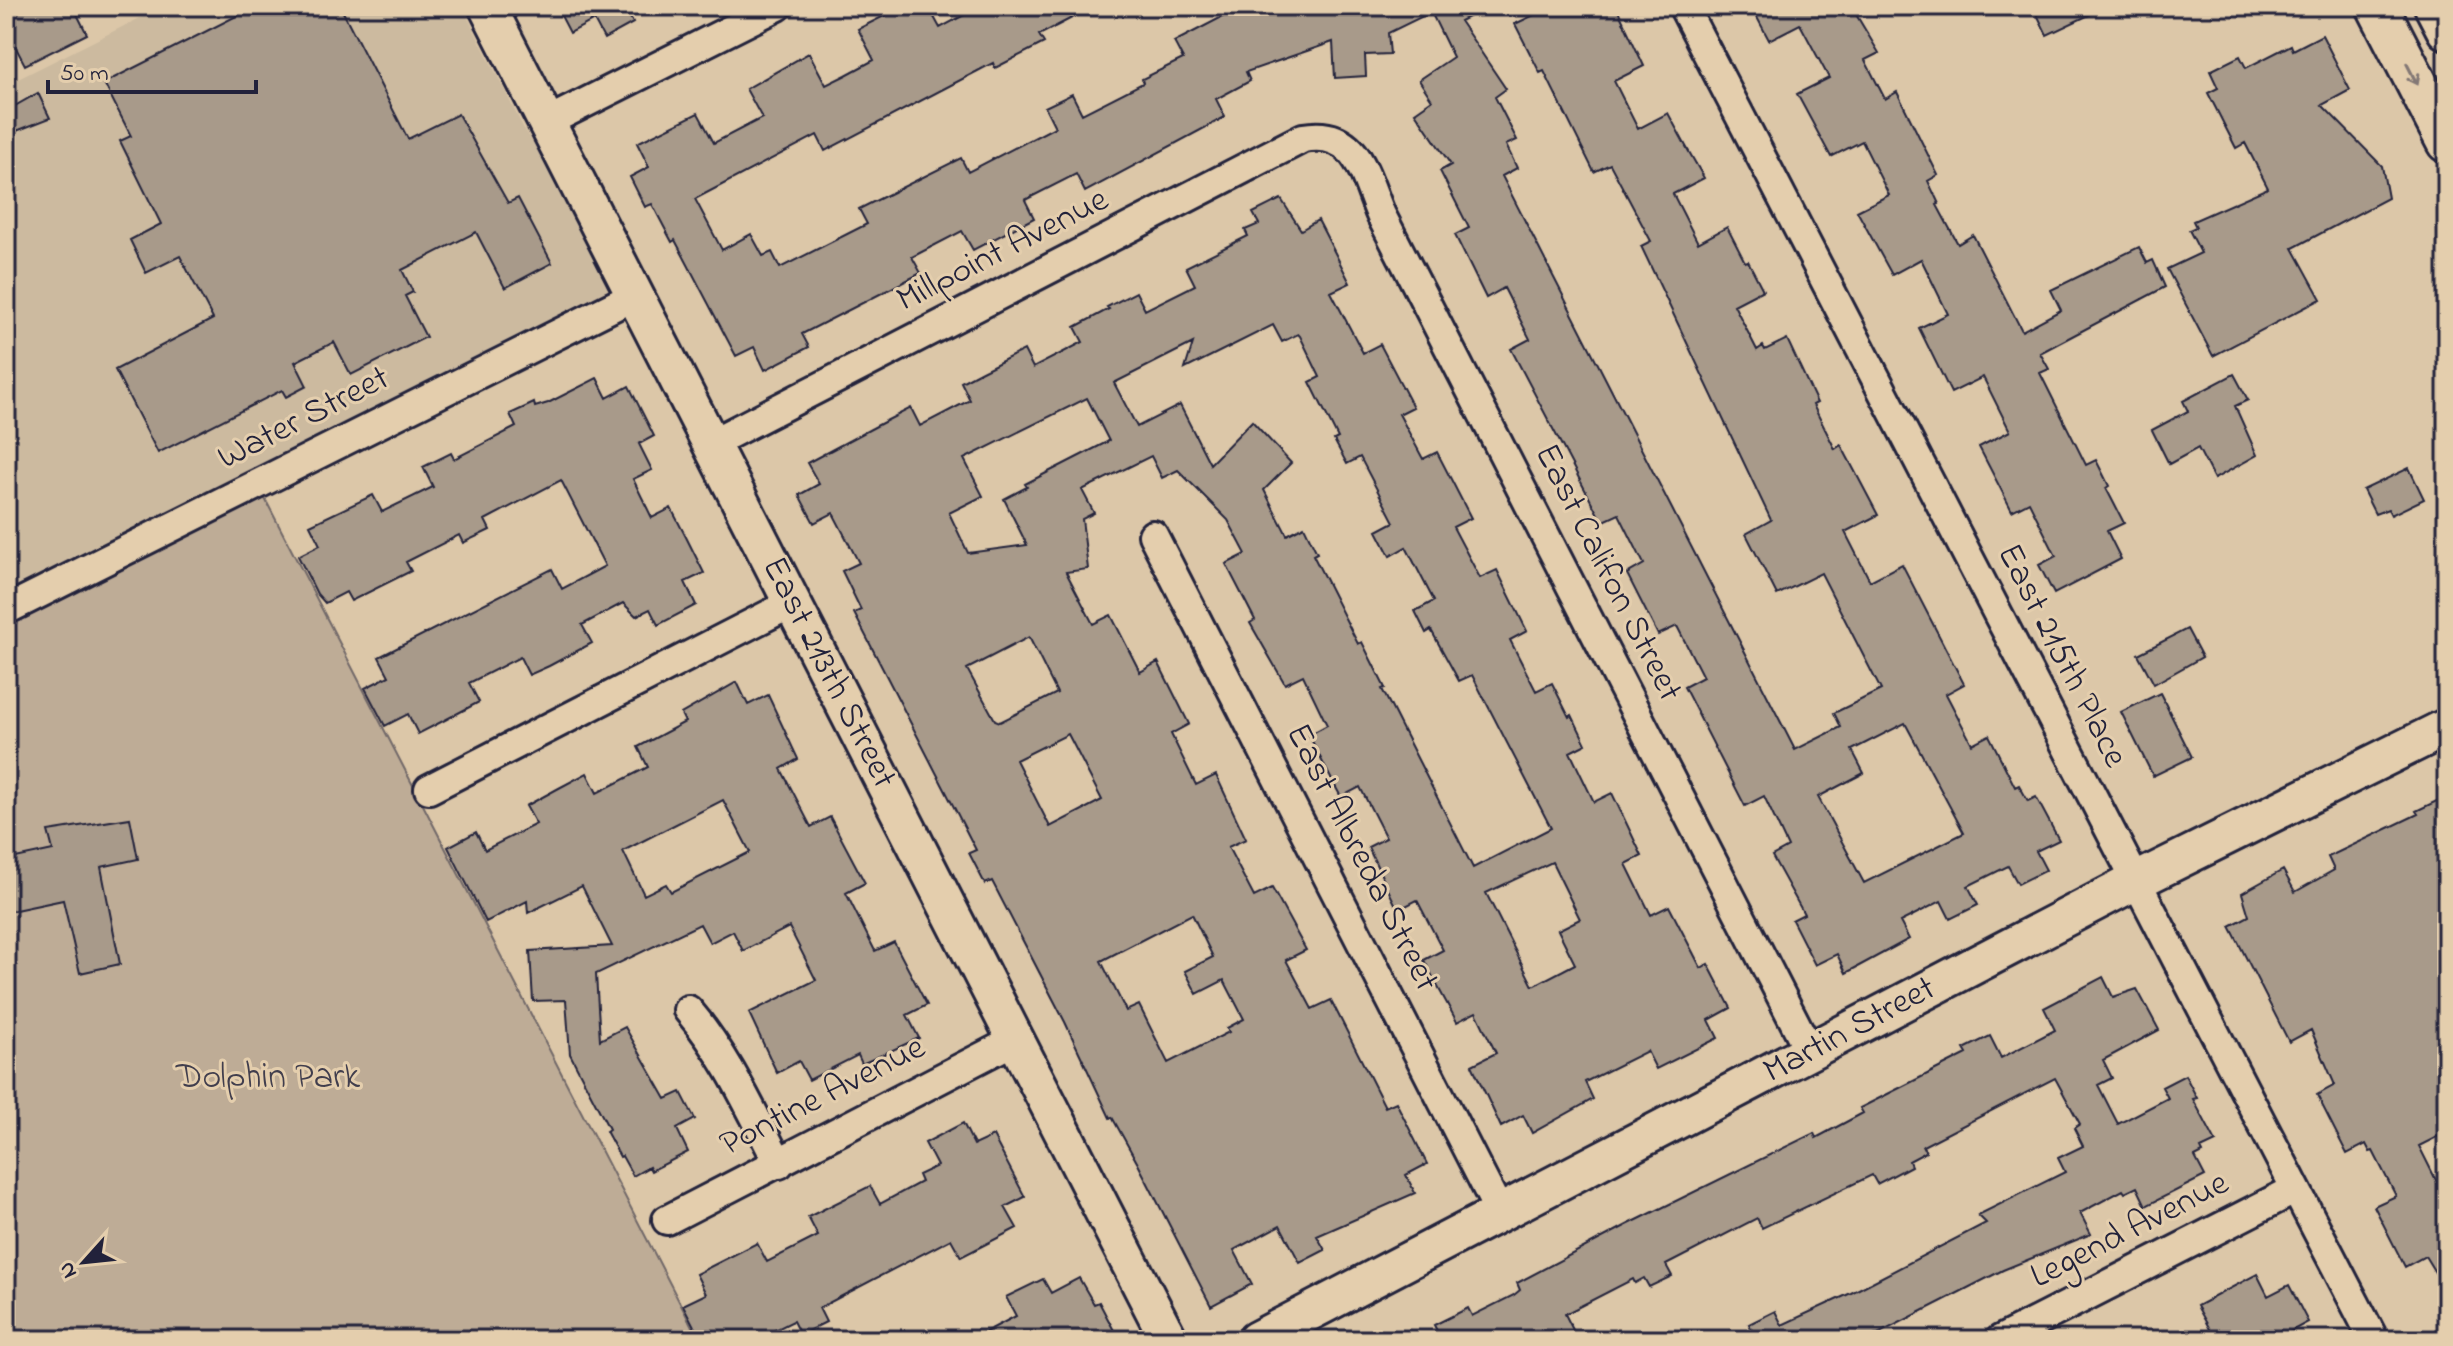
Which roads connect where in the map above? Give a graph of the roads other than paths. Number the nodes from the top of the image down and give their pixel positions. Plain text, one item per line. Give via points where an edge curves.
1 (487, 6) edge
2 (778, 6) edge
3 (1683, 6) edge
4 (2377, 6) edge
5 (2435, 6) edge
6 (2447, 29) edge
7 (547, 122) junction
8 (1331, 136) joint
9 (2447, 142) edge
10 (636, 295) junction
11 (712, 443) junction
12 (1153, 535) dead end
13 (792, 603) junction
14 (6, 610) edge
15 (2447, 727) edge
16 (429, 789) dead end
17 (2134, 882) junction
18 (688, 1010) dead end
19 (1015, 1040) junction
20 (1810, 1052) junction
21 (779, 1164) junction
22 (2294, 1190) junction
23 (1501, 1215) junction
24 (667, 1220) dead end
25 (1169, 1340) edge
26 (1256, 1340) edge
27 (2000, 1340) edge
28 (2374, 1340) edge

1 - 7 street, East 213th Street
2 - 7 street
3 - 17 street, East 215th Place
4 -> 9 main road
5 - 6 main road
7 - 10 street, East 213th Street
8 - 11 street, Millpoint Avenue via 1294,143
8 - 20 street, East Califon Street via 1356,157
10 - 11 street, East 213th Street
10 - 14 street, Water Street
11 - 13 street, East 213th Street
12 - 23 street, East Albreda Street
13 - 16 street
13 - 19 street, East 213th Street
15 - 17 street, Martin Street
17 - 20 street, Martin Street
17 - 22 street, East 215th Place
18 - 21 street via 711,1037
19 - 21 street, Pontine Avenue
19 - 25 street, East 213th Street
20 - 23 street, Martin Street
21 - 24 street, Pontine Avenue
22 - 27 street, Legend Avenue
22 - 28 street, East 215th Place
23 - 26 street, Martin Street

